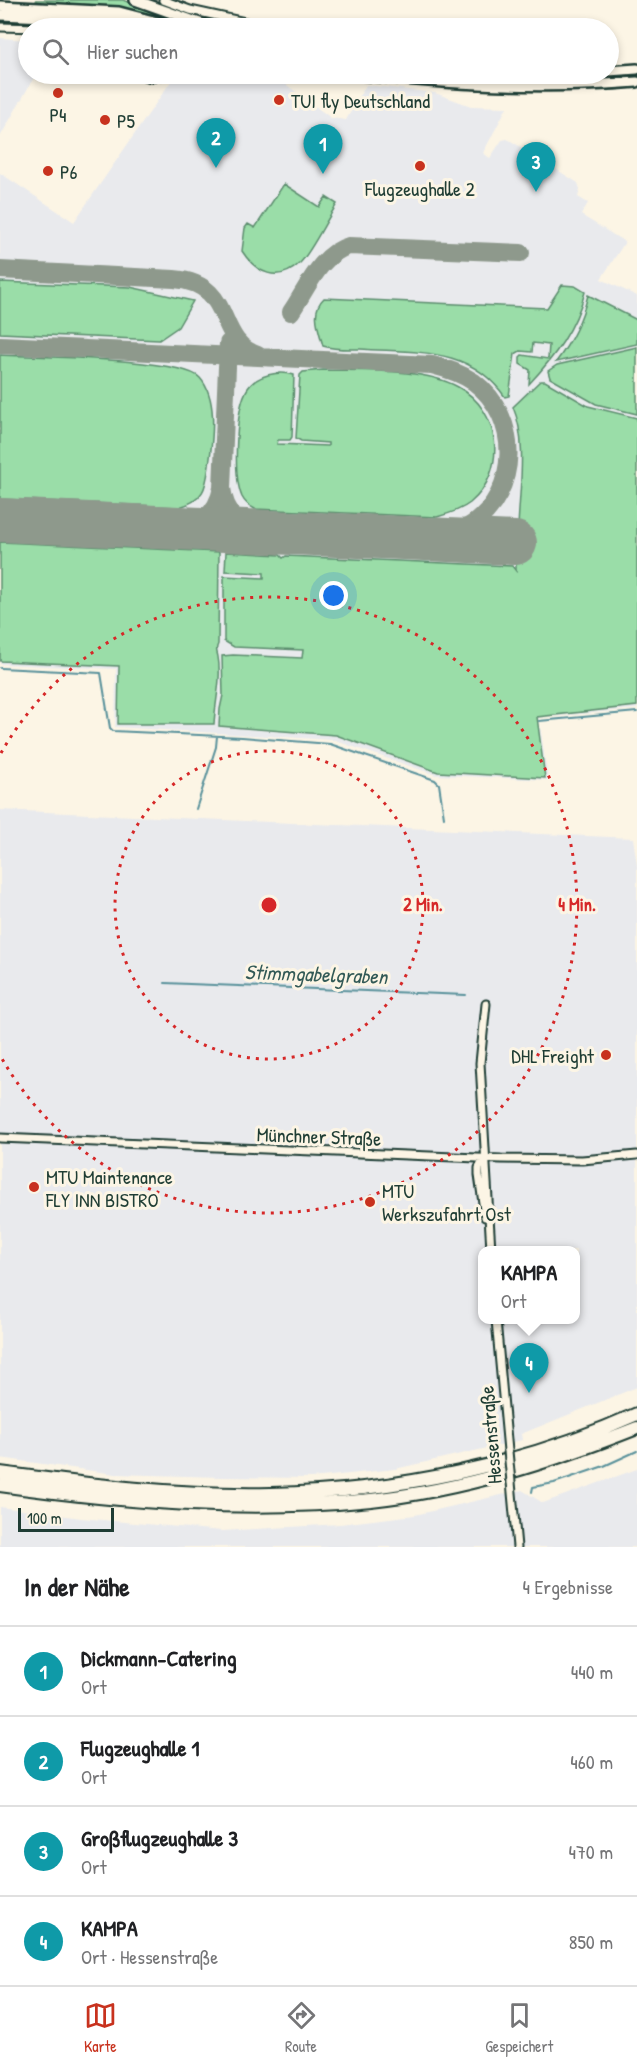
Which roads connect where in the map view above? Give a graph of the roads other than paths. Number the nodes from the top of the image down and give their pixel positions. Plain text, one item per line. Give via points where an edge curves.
1 (135, 0) edge
2 (163, 0) edge
3 (0, 6) edge
4 (0, 15) edge
5 (58, 18) edge
6 (141, 18) edge
7 (186, 18) edge
8 (227, 18) edge
9 (0, 27) edge
10 (18, 27) edge
11 (637, 69) edge
12 (619, 70) edge
13 (637, 82) edge
14 (619, 83) edge
15 (469, 84) edge
16 (602, 84) edge
17 (486, 1005) dead end
18 (0, 1138) edge
19 (637, 1155) edge
20 (484, 1159) junction
21 (490, 1246) edge
22 (496, 1324) edge
23 (637, 1414) edge
24 (637, 1428) edge
25 (0, 1473) edge
26 (0, 1485) edge
27 (517, 1547) edge

1 - 7 main road
2 - 8 street
3 - 6 main road via 118,12
4 - 5 main road
9 - 10 street
11 - 12 main road
13 - 14 main road
15 - 16 main road
17 - 20 street via 480,1063
18 - 20 street, Münchner Straße
19 - 20 street, Münchner Straße via 582,1160
20 - 21 street
22 - 27 street, Hessenstraße, bridge
23 - 25 highway via 578,1438 474,1469 333,1491 180,1492
24 - 26 highway via 583,1449 476,1481 412,1494 323,1504 168,1504

